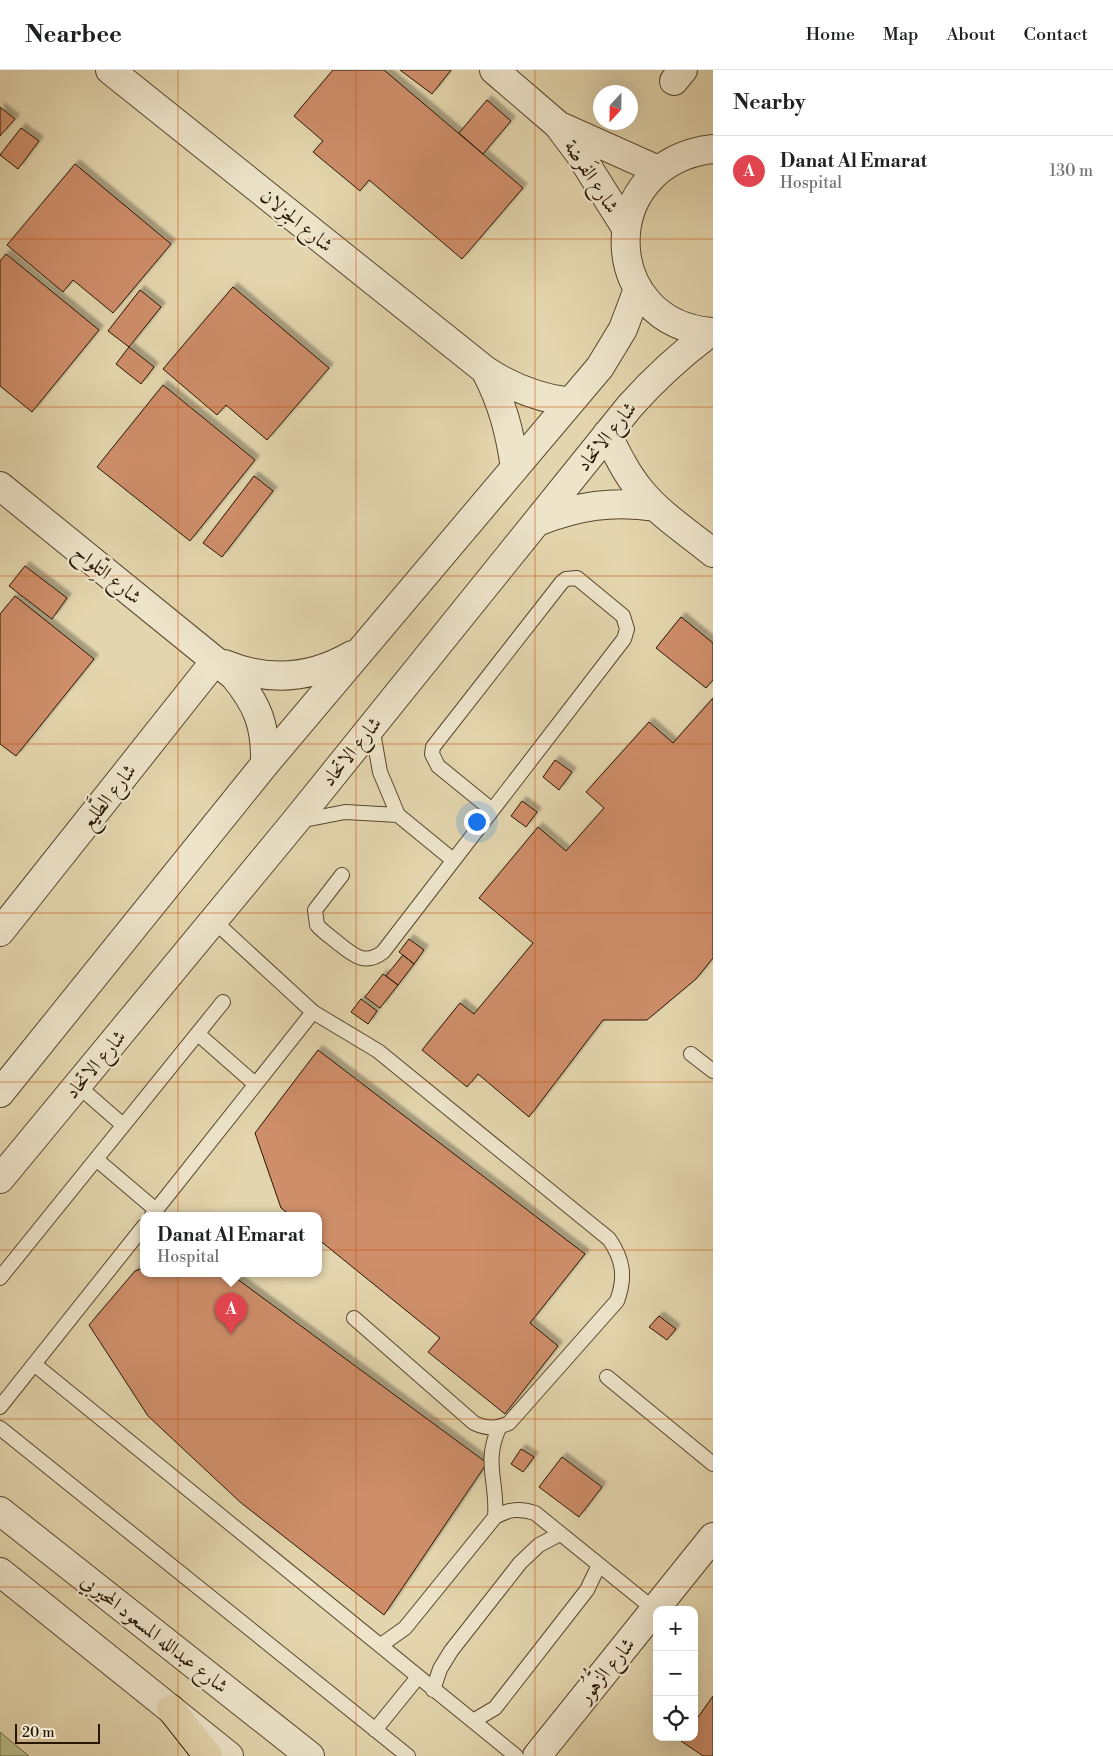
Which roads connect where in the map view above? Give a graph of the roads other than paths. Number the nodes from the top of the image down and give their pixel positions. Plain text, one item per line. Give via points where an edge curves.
1 (110, 70) edge
2 (494, 70) edge
3 (558, 125) junction
4 (713, 149) edge
5 (658, 170) junction
6 (626, 228) junction
7 (638, 289) junction
8 (712, 332) edge
9 (485, 370) junction
10 (570, 402) junction
11 (607, 434) junction
12 (515, 468) junction
13 (0, 486) edge
14 (656, 507) junction
15 (537, 522) junction
16 (713, 553) edge
17 (359, 652) junction
18 (215, 661) junction
19 (372, 726) junction
20 (265, 764) junction
21 (492, 810) junction
22 (398, 815) junction
23 (294, 823) junction
24 (454, 860) junction
25 (342, 875) dead end
26 (213, 920) junction
27 (0, 932) edge
28 (223, 1002) dead end
29 (312, 1012) junction
30 (198, 1034) junction
31 (691, 1054) dead end
32 (713, 1072) edge
33 (255, 1084) junction
34 (77, 1085) junction
35 (0, 1093) edge
36 (124, 1125) junction
37 (96, 1159) junction
38 (0, 1179) edge
39 (153, 1212) edge
40 (155, 1212) edge
41 (140, 1231) edge
42 (0, 1278) edge
43 (354, 1318) dead end
44 (34, 1364) junction
45 (608, 1377) dead end
46 (0, 1407) edge
47 (0, 1428) edge
48 (499, 1428) junction
49 (713, 1464) edge
50 (0, 1511) edge
51 (494, 1517) junction
52 (560, 1534) junction
53 (713, 1537) edge
54 (599, 1565) junction
55 (3, 1576) edge
56 (658, 1606) edge
57 (653, 1608) edge
58 (653, 1612) edge
59 (380, 1645) junction
60 (418, 1677) junction
61 (433, 1690) junction
62 (171, 1709) junction
63 (473, 1721) junction
64 (375, 1730) junction
65 (208, 1756) edge
66 (228, 1756) edge
67 (310, 1756) edge
68 (408, 1756) edge
69 (516, 1756) edge
70 (537, 1756) edge

1 - 9 street, شارع الجِزلان
2 - 3 street, شارع الفَرضة
3 - 5 street, شارع الفَرضة
3 - 6 street, شارع الفَرضة
4 - 5 street via 675,159
5 - 6 street via 642,187 631,207
6 - 7 street via 628,265
7 - 8 street via 666,317 688,327
7 - 10 street via 613,348
8 - 11 street, شارع الاتحاد via 654,378
9 - 10 street, شارع الجِزلان via 500,381 526,392
9 - 12 street, شارع الجِزلان via 502,407
10 - 12 street
11 - 14 street via 628,474
11 - 15 street, شارع الاتحاد
12 - 17 street
13 - 18 street, شارع التِّلواح
14 - 15 street via 616,503 583,506
14 - 16 street
15 - 19 street, شارع الاتحاد
17 - 18 street, شارع التِّلواح via 333,666 304,675 243,672
17 - 20 street
18 - 20 street, شارع التِّلواح via 250,695 260,716
18 - 27 street, شارع الطَّليع
19 - 22 lane via 380,772
19 - 23 street, شارع الاتحاد
20 - 35 street
21 - 21 lane via 626,634 623,616 577,578 562,582 433,747 432,754 438,766
21 - 24 lane
22 - 23 lane via 345,812
22 - 24 lane
23 - 26 street, شارع الاتحاد
24 - 25 lane via 383,952 370,959 356,957 321,929 315,920 315,910
26 - 29 lane
26 - 34 street, شارع الاتحاد
28 - 30 lane
29 - 33 lane
29 - 48 lane via 378,1051 609,1239 622,1263 623,1276 616,1301 508,1423
30 - 33 lane
30 - 36 lane
31 - 32 lane
33 - 40 lane
34 - 36 lane
34 - 38 street, شارع الاتحاد
36 - 37 lane
37 - 39 lane
37 - 42 lane
41 - 44 lane
43 - 48 lane via 474,1424
44 - 46 lane
44 - 59 lane
45 - 49 lane
47 - 64 lane
48 - 51 lane via 490,1460 495,1494
50 - 67 street, شارع عبدالله المسعود المحيربي
51 - 52 lane via 505,1511 526,1510 535,1513
51 - 59 lane via 405,1628
52 - 54 lane
52 - 61 lane via 539,1546 520,1563 448,1655
53 - 56 street, شارع الزُّهُور
54 - 57 lane
54 - 63 lane via 588,1590 495,1708
55 - 62 street
58 - 70 street, شارع الزُّهُور
59 - 60 lane
60 - 61 lane
60 - 64 lane
61 - 63 lane
62 - 65 highway
62 - 66 street
63 - 69 lane
64 - 68 lane

